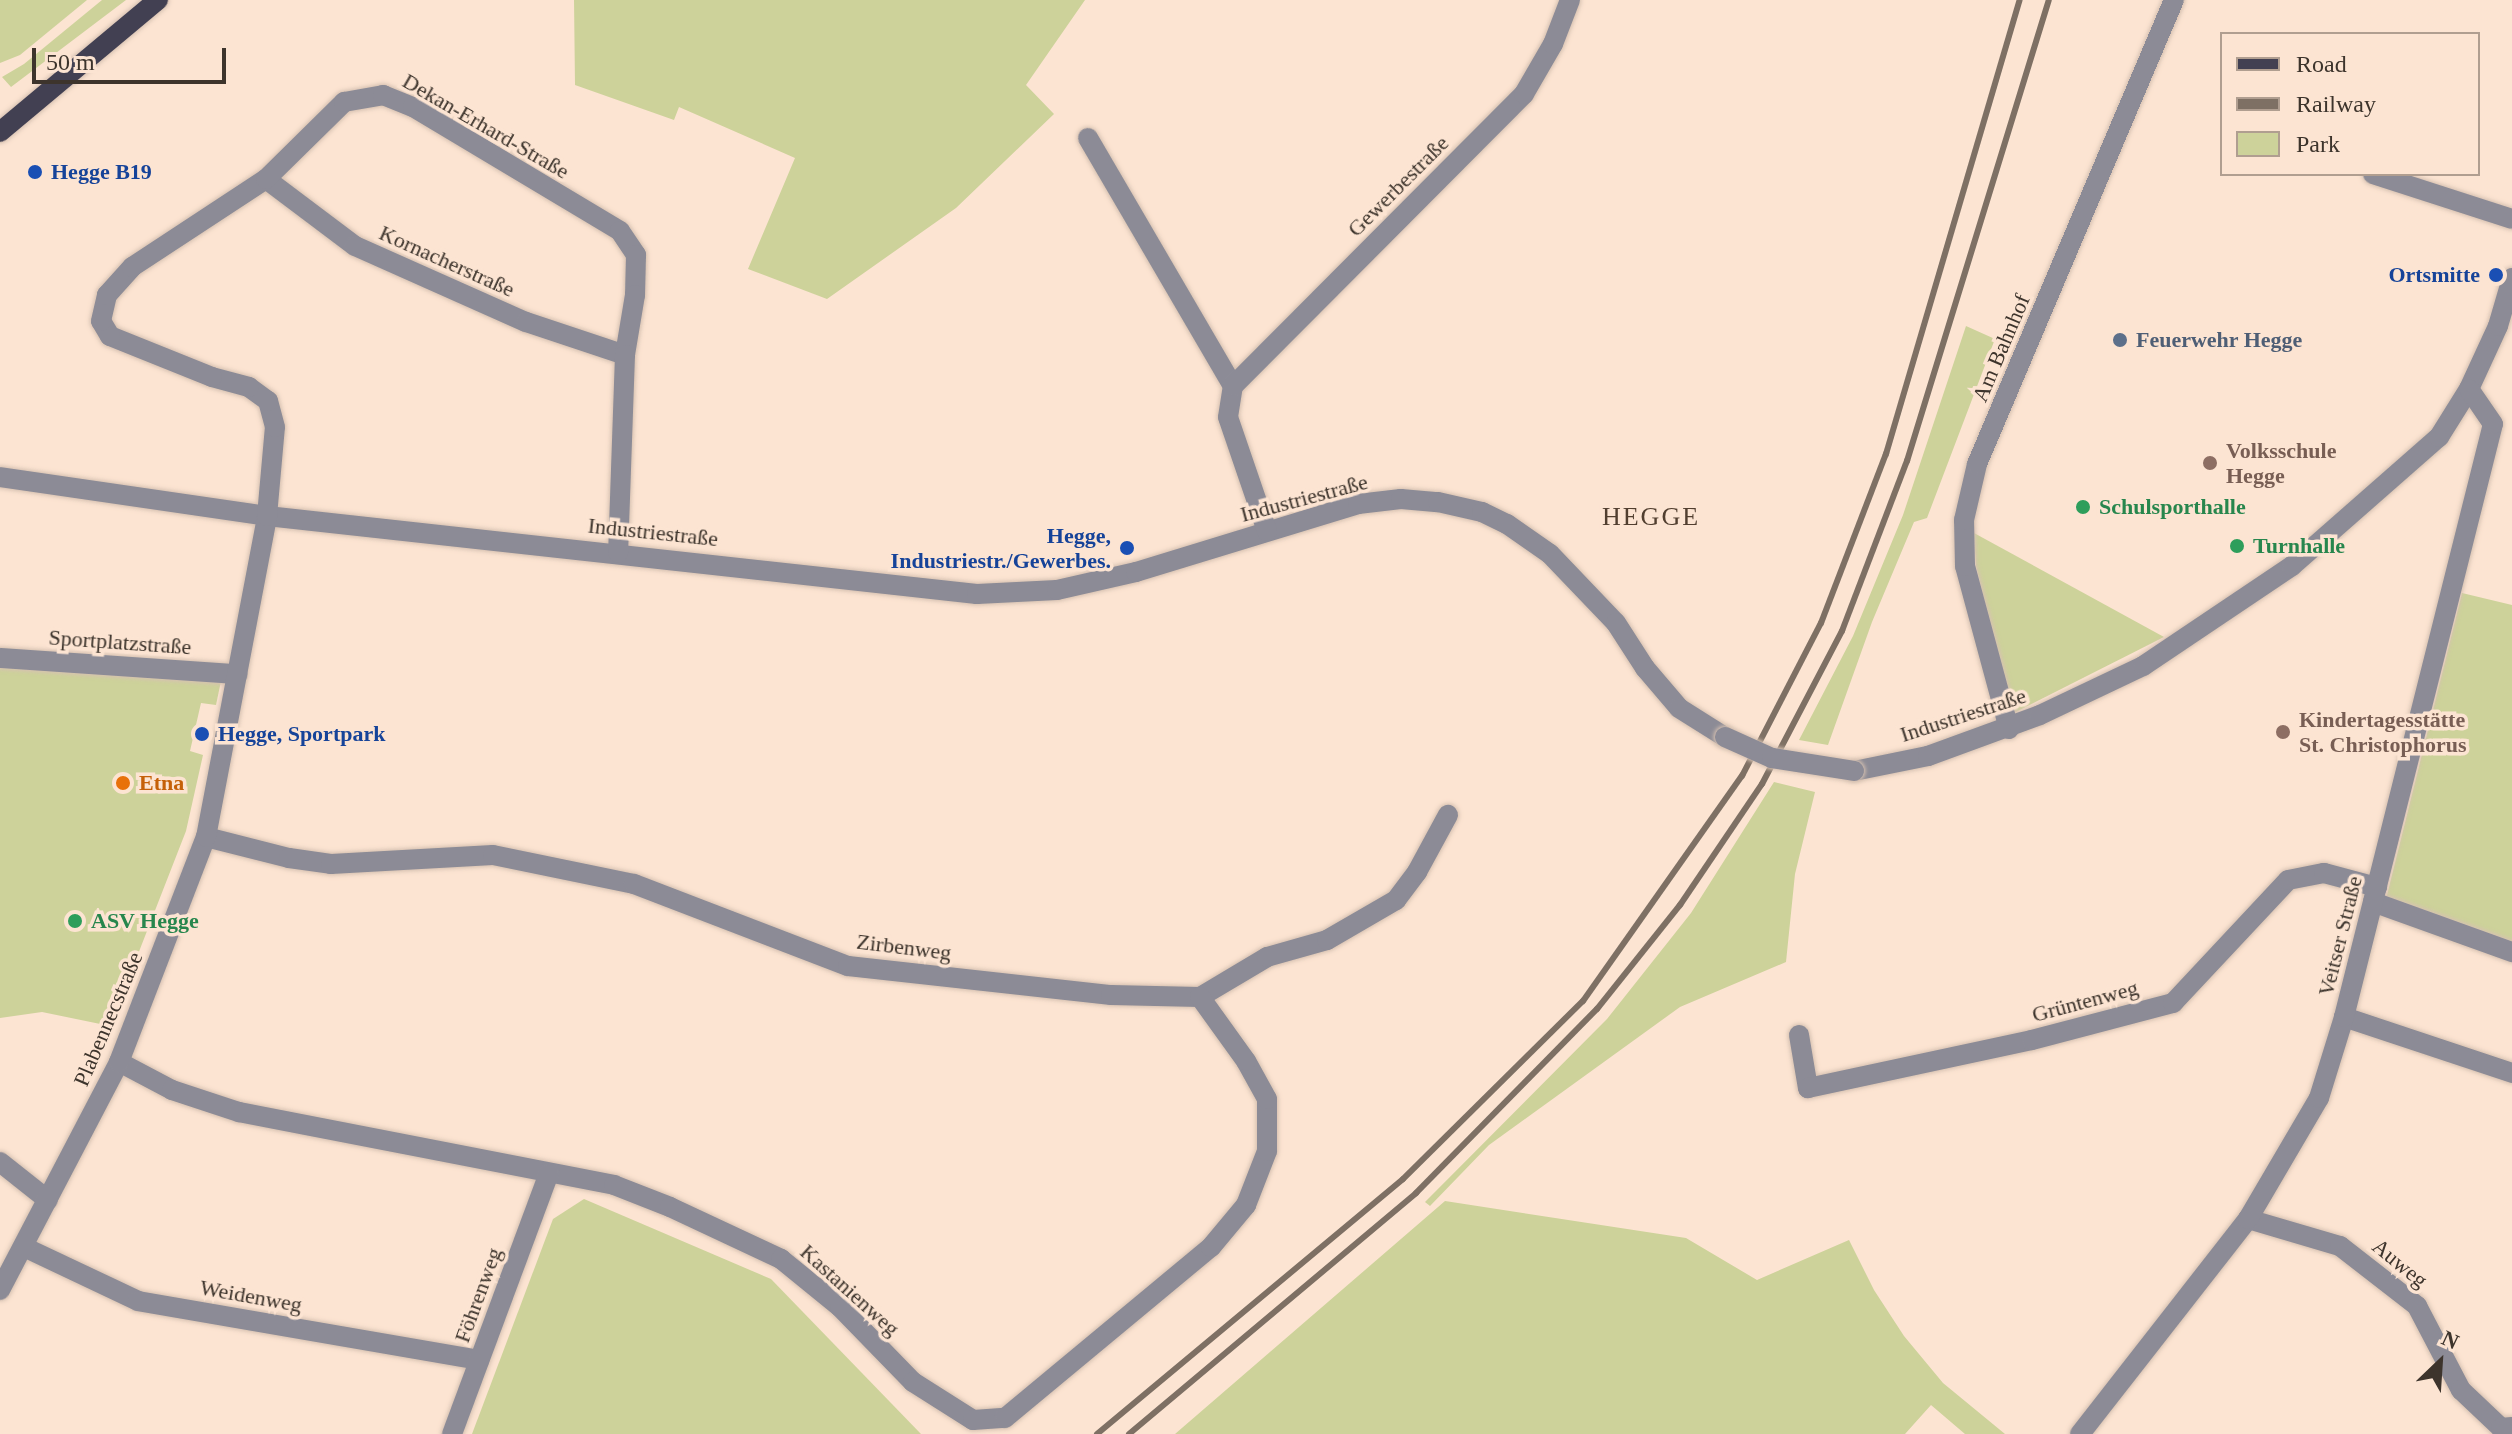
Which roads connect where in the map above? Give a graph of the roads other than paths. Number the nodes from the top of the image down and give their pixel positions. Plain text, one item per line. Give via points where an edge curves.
1 (158, 0) edge
2 (1570, 0) edge
3 (2174, 0) edge
4 (0, 132) edge
5 (1088, 138) dead end
6 (2379, 176) edge
7 (266, 179) junction
8 (2512, 219) edge
9 (2512, 278) edge
10 (2505, 328) edge
11 (625, 355) junction
12 (1233, 386) junction
13 (2469, 389) junction
14 (0, 477) edge
15 (267, 516) junction
16 (1267, 531) junction
17 (618, 553) junction
18 (0, 658) edge
19 (237, 674) junction
20 (2009, 729) junction
21 (1448, 815) dead end
22 (206, 837) junction
23 (2375, 895) junction
24 (2512, 952) edge
25 (1200, 997) junction
26 (2344, 1017) junction
27 (1799, 1035) dead end
28 (119, 1062) junction
29 (2512, 1073) edge
30 (0, 1162) edge
31 (549, 1173) junction
32 (48, 1200) junction
33 (2248, 1219) junction
34 (24, 1247) junction
35 (0, 1290) edge
36 (479, 1360) junction
37 (2512, 1427) edge
38 (452, 1434) edge
39 (2080, 1434) edge

1 - 4 main road
2 - 12 street, Gewerbestraße via 1553,44 1524,94
3 - 20 street, Am Bahnhof via 1977,464 1964,520 1965,566
5 - 12 street
6 - 8 street
7 - 11 street, Kornacherstraße via 355,246 526,322
7 - 11 street, Dekan-Erhard-Straße via 344,102 383,95 413,107 620,231 636,255
7 - 15 street, Dekan-Erhard-Straße via 132,267 107,295 101,321 110,336 249,387 268,401 275,427
9 - 10 street, Industriestraße
10 - 13 street, Industriestraße
11 - 17 street, Dekan-Erhard-Straße
12 - 16 street via 1228,417
13 - 20 street, Industriestraße via 2439,437 2292,566 2143,666
13 - 23 street, Veitser Straße via 2493,424
14 - 15 street, Industriestraße
15 - 17 street, Industriestraße
15 - 19 street, Plabennecstraße
16 - 17 street, Industriestraße via 1136,572 1057,590 977,594
16 - 20 street, Industriestraße, bridge via 1358,504 1401,499 1482,512 1559,562 1616,623 1679,708 1772,758 1854,771 1928,756
18 - 19 street, Sportplatzstraße
19 - 22 street, Plabennecstraße
21 - 25 street via 1396,900 1327,940 1267,957
22 - 25 street, Zirbenweg via 331,864 493,855 634,884 848,966 1111,995
22 - 28 street, Plabennecstraße
23 - 24 street
23 - 26 street, Veitser Straße
23 - 27 street, Grüntenweg via 2324,873 2288,880 2173,1003 2032,1040 1808,1088
25 - 31 street, Kastanienweg via 1267,1099 1267,1151 1246,1205 1211,1247 1005,1418 973,1420 913,1382 840,1307 781,1259 614,1185
26 - 29 street
26 - 33 street, Veitser Straße via 2319,1098
28 - 31 street, Kastanienweg via 172,1090 239,1112
28 - 32 street, Plabennecstraße
30 - 32 street
31 - 36 street, Föhrenweg
32 - 34 street, Plabennecstraße
33 - 37 street, Auweg via 2340,1246 2417,1306 2461,1390 2501,1428
33 - 39 street, Veitser Straße
34 - 35 street, Plabennecstraße
34 - 36 street, Weidenweg via 138,1301
36 - 38 street, Föhrenweg

